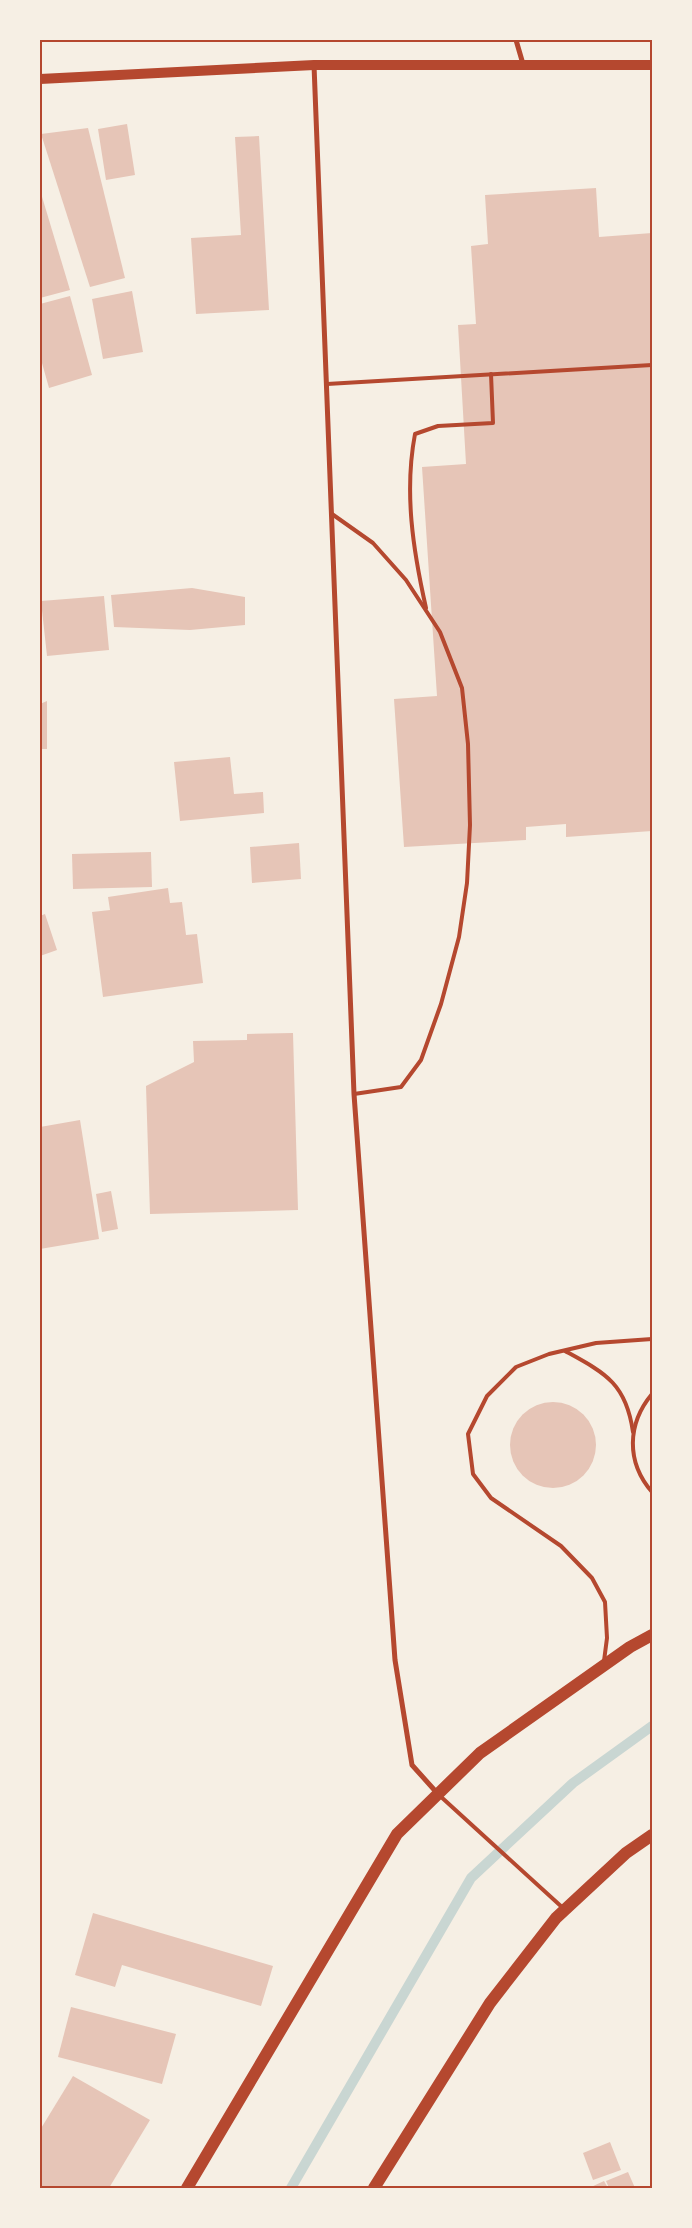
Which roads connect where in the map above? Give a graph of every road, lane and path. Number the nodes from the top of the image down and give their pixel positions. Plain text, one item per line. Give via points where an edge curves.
1 (516, 40) edge
2 (314, 65) junction
3 (523, 65) junction
4 (652, 65) edge
5 (40, 79) edge
6 (652, 365) edge
7 (491, 374) junction
8 (327, 384) junction
9 (332, 514) junction
10 (427, 613) junction
11 (354, 1094) junction
12 (652, 1338) edge
13 (565, 1351) junction
14 (652, 1394) edge
15 (633, 1432) junction
16 (652, 1492) edge
17 (652, 1635) edge
18 (603, 1666) junction
19 (438, 1794) junction
20 (652, 1836) edge
21 (565, 1910) junction
22 (187, 2188) edge
23 (374, 2188) edge

1 - 3 street
2 - 3 main road
2 - 5 main road
2 - 8 street
3 - 4 main road
6 - 7 lane
7 - 8 lane
7 - 10 lane via 494,423 438,426 415,434 409,498 417,569
8 - 9 street
9 - 10 lane via 373,543 406,580
9 - 11 street
10 - 11 lane via 440,632 462,688 468,744 470,824 467,883 459,937 441,1004 421,1060 401,1087
11 - 19 street via 396,1660 412,1765
12 - 13 lane via 596,1343
13 - 15 lane via 602,1371 619,1389 630,1409
13 - 18 lane via 516,1366 487,1396 468,1434 473,1474 491,1498 561,1546 592,1578 604,1602 607,1638
14 - 15 lane via 642,1406
15 - 16 lane via 634,1463
17 - 18 main road
18 - 19 main road via 480,1753
19 - 21 lane
19 - 22 main road via 397,1834
20 - 21 main road via 626,1853
21 - 23 main road via 490,2002

